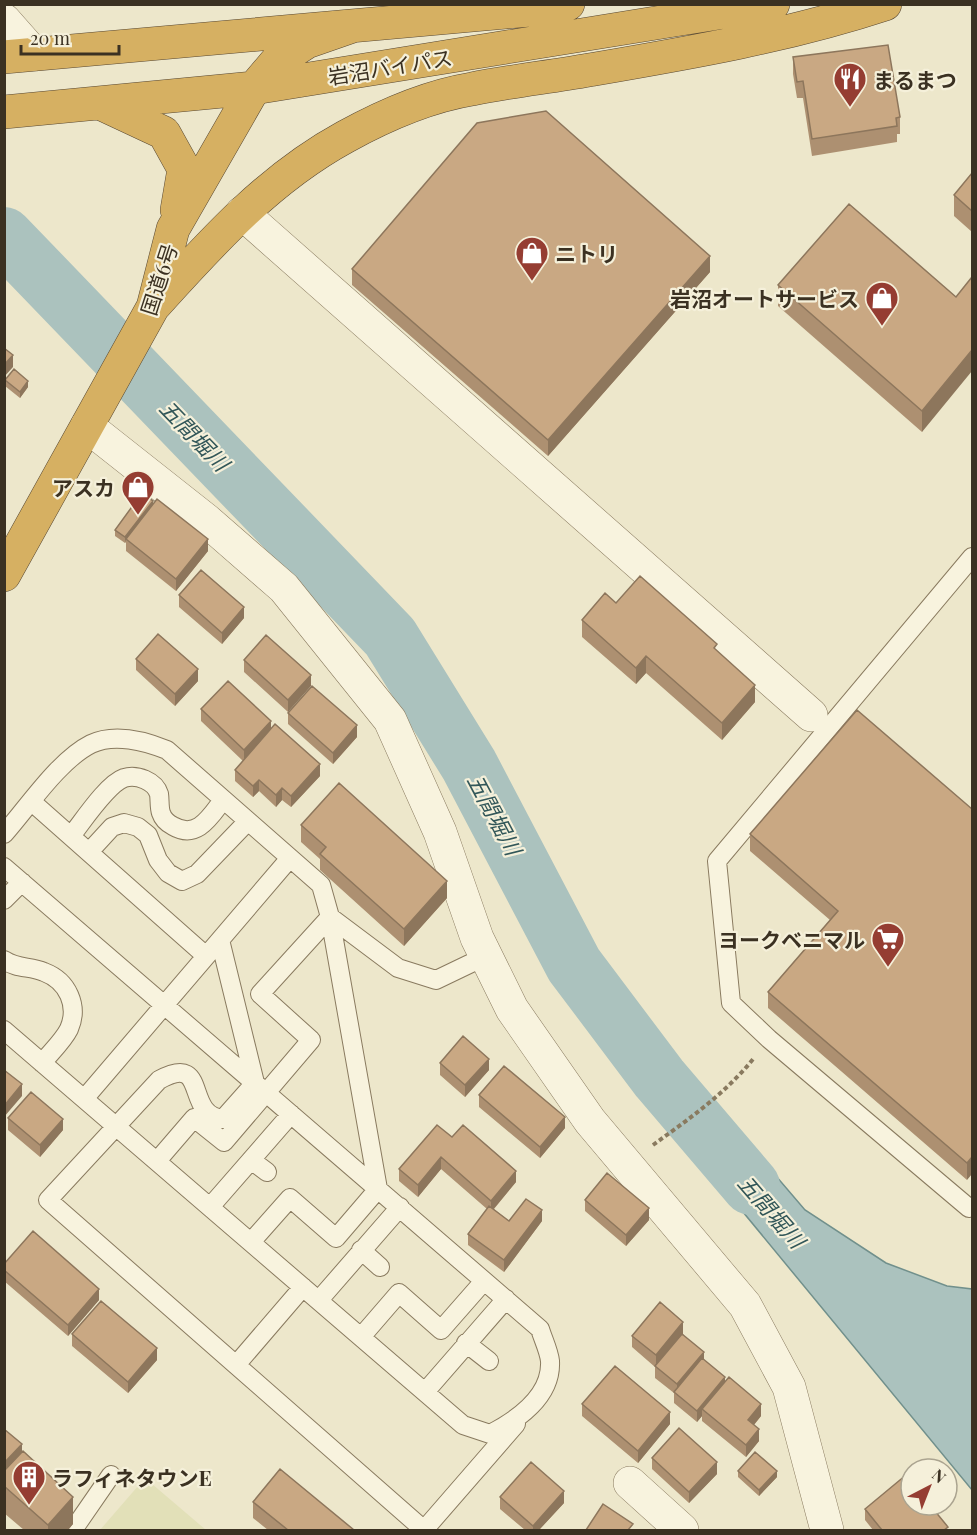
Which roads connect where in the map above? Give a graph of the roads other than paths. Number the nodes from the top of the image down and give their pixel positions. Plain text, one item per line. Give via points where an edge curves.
1 (568, 4) edge
2 (773, 4) edge
3 (885, 4) edge
4 (4, 20) edge
5 (353, 26) junction
6 (19, 55) edge
7 (254, 88) junction
8 (102, 104) junction
9 (4, 112) edge
10 (242, 213) junction
11 (173, 229) junction
12 (153, 307) junction
13 (87, 426) junction
14 (972, 557) edge
15 (4, 575) edge
16 (811, 715) dead end
17 (223, 800) junction
18 (32, 802) junction
19 (248, 821) junction
20 (4, 834) edge
21 (71, 836) junction
22 (89, 852) junction
23 (290, 858) junction
24 (4, 867) edge
25 (22, 882) junction
26 (4, 900) edge
27 (330, 917) junction
28 (220, 940) junction
29 (206, 956) junction
30 (486, 956) junction
31 (4, 960) edge
32 (165, 1005) junction
33 (4, 1030) edge
34 (42, 1063) junction
35 (260, 1087) junction
36 (84, 1099) junction
37 (291, 1114) junction
38 (115, 1125) junction
39 (251, 1160) junction
40 (157, 1161) junction
41 (267, 1173) dead end
42 (378, 1189) junction
43 (210, 1207) junction
44 (400, 1207) junction
45 (969, 1208) dead end
46 (251, 1242) junction
47 (361, 1250) junction
48 (380, 1267) dead end
49 (484, 1281) junction
50 (303, 1287) junction
51 (506, 1299) junction
52 (319, 1300) junction
53 (362, 1337) junction
54 (466, 1343) junction
55 (489, 1361) dead end
56 (236, 1365) junction
57 (425, 1392) junction
58 (535, 1403) junction
59 (111, 1475) dead end
60 (630, 1483) dead end
61 (73, 1530) edge
62 (682, 1530) edge
63 (827, 1530) edge

1 - 5 highway, 岩沼バイパス
2 - 7 highway, 岩沼バイパス
3 - 10 highway via 778,36 471,89 427,102 345,137 303,163
4 - 6 street
5 - 6 highway, 岩沼バイパス
5 - 7 highway, 国道6号 via 307,42 276,62
7 - 8 highway, 岩沼バイパス
7 - 11 highway, 国道6号
8 - 9 highway, 岩沼バイパス
8 - 11 highway via 164,133 184,170
10 - 12 highway
10 - 16 street
11 - 12 highway, 国道6号
12 - 13 highway, 国道6号
13 - 15 highway, 国道6号
13 - 30 street via 284,588 390,720 440,832
14 - 45 lane via 717,861 731,1003
17 - 18 lane via 167,750 144,741 121,740 92,743
17 - 19 lane
17 - 21 lane via 198,829 188,831 166,822 158,792 151,782 139,777 125,778 114,785
18 - 20 lane
18 - 21 lane
19 - 22 lane via 197,874 182,881 168,873 148,835 138,827 124,823 112,827
19 - 23 lane
21 - 22 lane
22 - 29 lane
23 - 27 lane via 321,885
23 - 28 lane
24 - 25 lane
25 - 26 lane
25 - 32 lane
27 - 30 lane via 398,968 436,980
27 - 35 lane via 260,994 311,1040
27 - 42 lane
28 - 29 lane
28 - 35 lane
29 - 32 lane
30 - 63 street via 512,1009 590,1121 745,1305 789,1387
31 - 34 lane via 14,966 43,971 57,978 68,991 73,1014 68,1031
32 - 35 lane
32 - 36 lane
33 - 34 lane
34 - 36 lane
35 - 37 lane
35 - 38 lane via 223,1119 216,1119 203,1111 196,1083 189,1076 173,1073 159,1080
35 - 40 lane via 224,1142 194,1118
36 - 38 lane
37 - 39 lane
37 - 42 lane
38 - 40 lane
38 - 56 lane via 48,1200
39 - 41 lane
39 - 43 lane
40 - 43 lane
42 - 44 lane
42 - 46 lane via 336,1238 290,1198
43 - 46 lane
44 - 47 lane
44 - 49 lane
46 - 50 lane
47 - 48 lane
47 - 52 lane
49 - 51 lane
49 - 53 lane via 441,1329 399,1293
50 - 52 lane
50 - 56 lane
51 - 54 lane
51 - 58 lane via 540,1329 550,1361
52 - 53 lane
53 - 57 lane
54 - 55 lane
54 - 57 lane
56 - 58 lane via 424,1530
57 - 58 lane via 463,1425 490,1434
59 - 61 lane
60 - 62 street

